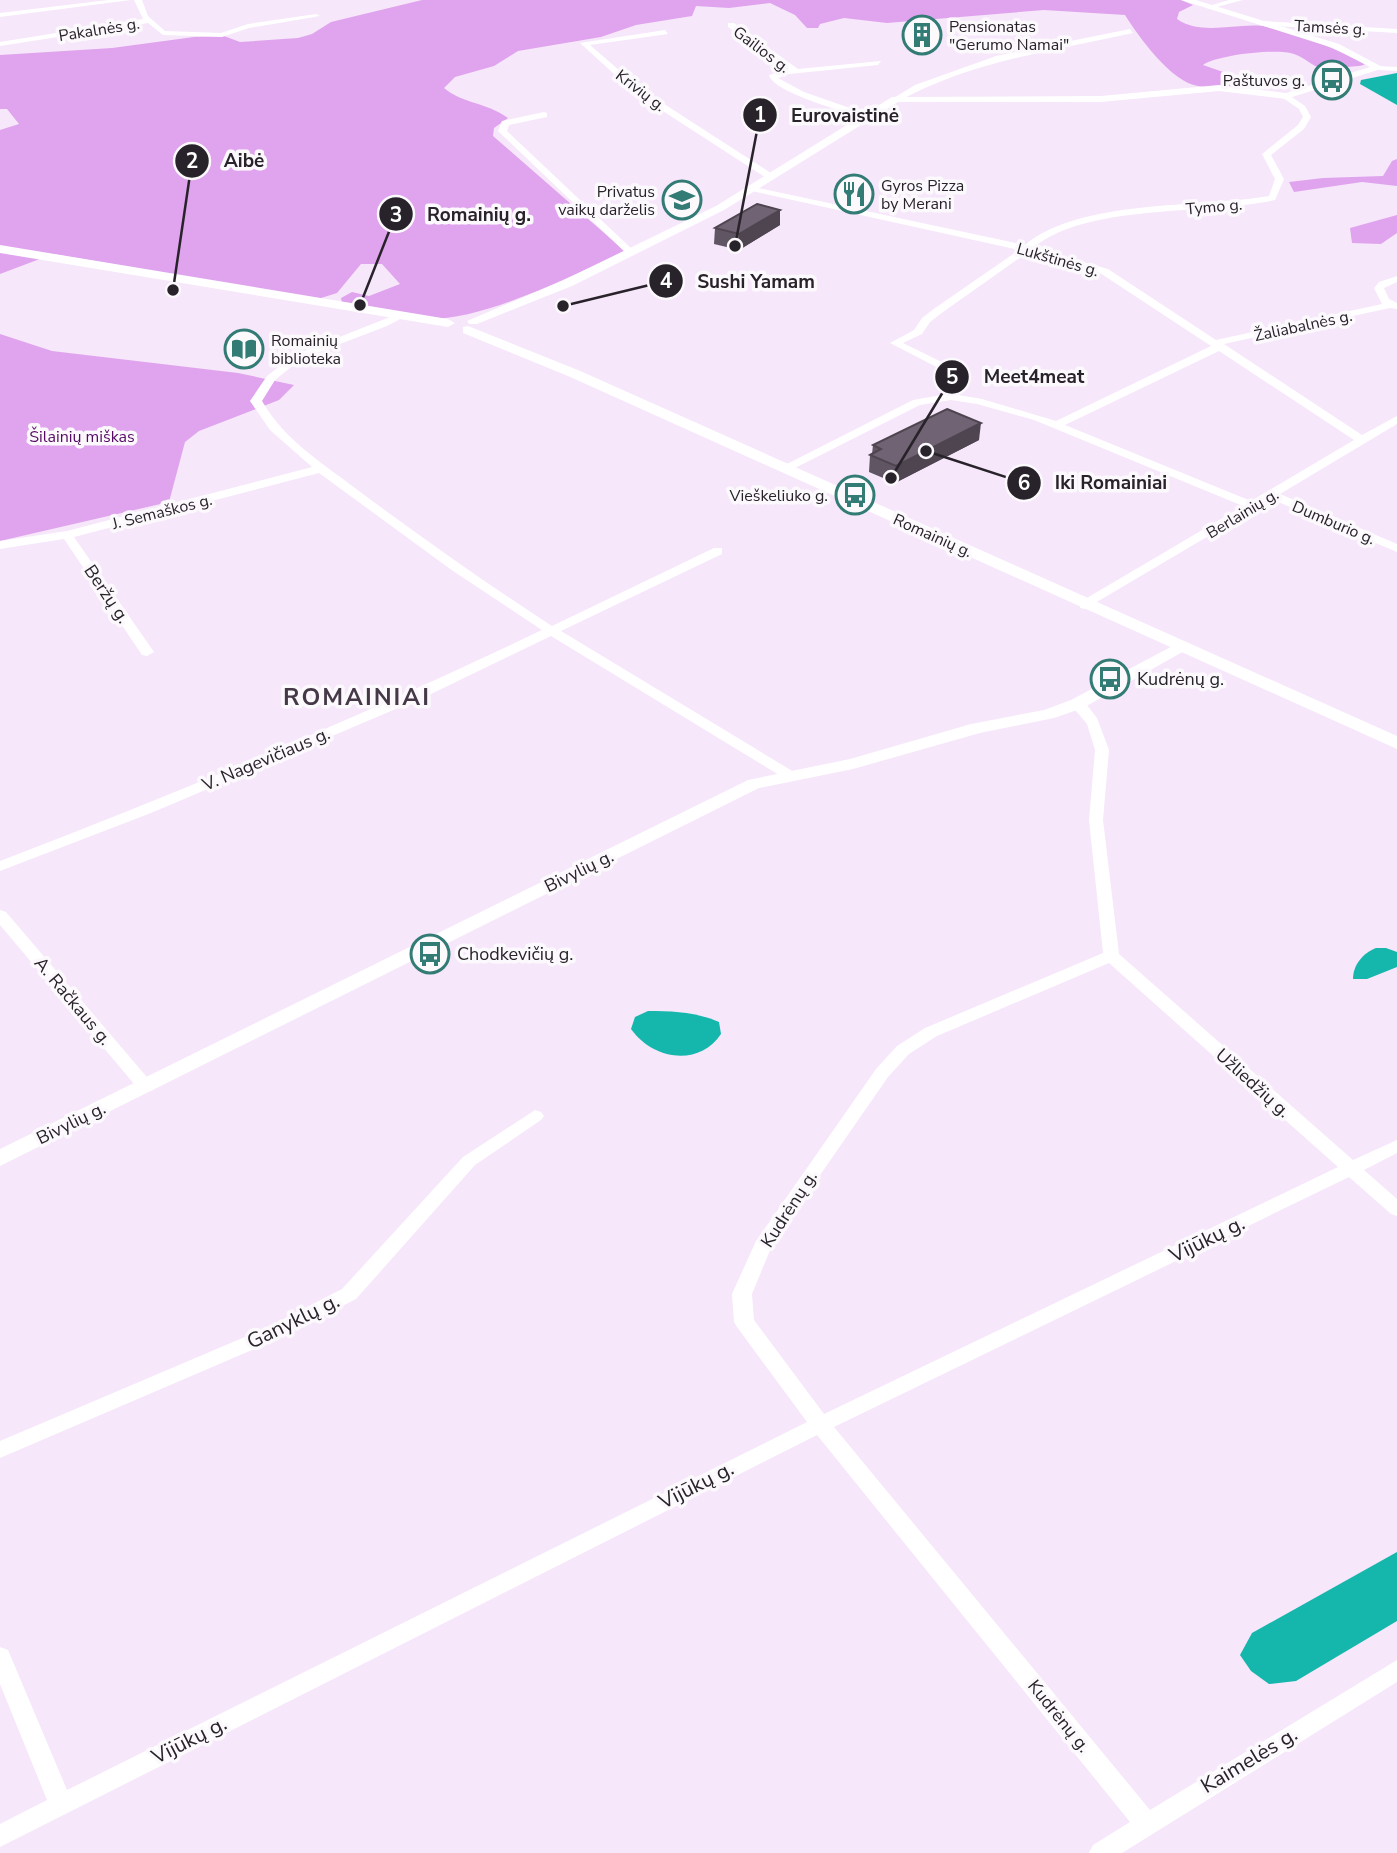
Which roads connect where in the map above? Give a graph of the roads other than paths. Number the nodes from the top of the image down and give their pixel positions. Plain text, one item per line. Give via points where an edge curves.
1 (127, 0) edge
2 (138, 0) edge
3 (1186, 0) edge
4 (1239, 0) edge
5 (1209, 7) junction
6 (0, 15) edge
7 (316, 16) dead end
8 (148, 21) junction
9 (1262, 23) junction
10 (731, 25) dead end
11 (1130, 31) dead end
12 (1397, 31) edge
13 (665, 32) dead end
14 (0, 44) edge
15 (878, 63) dead end
16 (1380, 68) junction
17 (1397, 69) edge
18 (796, 71) junction
19 (1286, 96) junction
20 (896, 99) junction
21 (544, 115) dead end
22 (869, 116) junction
23 (771, 177) junction
24 (752, 188) junction
25 (1024, 248) junction
26 (0, 250) edge
27 (631, 253) junction
28 (1397, 279) edge
29 (1394, 306) edge
30 (399, 317) junction
31 (470, 326) junction
32 (1217, 344) junction
33 (951, 397) junction
34 (1397, 419) edge
35 (1057, 425) junction
36 (1362, 440) junction
37 (322, 468) junction
38 (785, 469) junction
39 (1272, 495) junction
40 (1253, 506) junction
41 (67, 535) junction
42 (0, 545) edge
43 (1397, 548) edge
44 (718, 551) dead end
45 (1086, 605) junction
46 (549, 632) junction
47 (1180, 647) junction
48 (147, 652) dead end
49 (1077, 704) junction
50 (1397, 743) edge
51 (789, 775) junction
52 (0, 866) edge
53 (0, 915) edge
54 (1111, 956) junction
55 (146, 1087) junction
56 (535, 1116) dead end
57 (1397, 1146) edge
58 (0, 1158) edge
59 (1351, 1169) junction
60 (1397, 1209) edge
61 (820, 1424) junction
62 (0, 1450) edge
63 (0, 1657) edge
64 (1397, 1670) edge
65 (61, 1805) junction
66 (1147, 1824) junction
67 (0, 1836) edge
68 (1101, 1853) edge

1 - 6 street
2 - 8 street
3 - 5 street
4 - 5 street
5 - 9 street
7 - 8 street, Pakalnės g. via 248,26 222,36 163,33
8 - 14 street, Pakalnės g.
9 - 12 street, Tamsės g.
9 - 16 street via 1343,49
10 - 18 street, Gailios g.
11 - 20 street via 999,58
13 - 23 street, Krivių g. via 584,43 638,91
15 - 18 street
16 - 17 street
16 - 19 street
18 - 22 street, Gailios g. via 772,80
19 - 20 street via 1219,88 1101,99
19 - 25 street, Tymo g. via 1307,117 1266,154 1280,177 1281,185 1272,198 1080,222
20 - 22 street
21 - 27 street via 511,120 502,131
22 - 23 street
23 - 24 street
24 - 25 street, Lukštinės g.
24 - 27 street
25 - 32 street, Lukštinės g. via 1104,271
25 - 33 street via 926,320 918,332 895,343 958,374 962,382
26 - 30 main road
27 - 31 street
28 - 29 street, Žaliabalnės g. via 1379,288 1385,301
29 - 32 street, Žaliabalnės g.
30 - 31 main road, Romainių g. via 448,323 453,330
30 - 37 street via 299,358 271,379 256,401 270,424
31 - 38 main road, Romainių g.
32 - 35 street
32 - 36 street, Lukštinės g.
33 - 35 street via 1007,408
33 - 38 street via 917,402
34 - 36 street, Berlainių g.
35 - 40 street
36 - 39 street, Berlainių g.
37 - 41 street, J. Semaškos g.
37 - 46 street via 423,547
38 - 45 main road, Romainių g.
39 - 40 street, Berlainių g.
39 - 43 street, Dumburio g.
40 - 45 street, Berlainių g.
41 - 42 street, J. Semaškos g.
41 - 48 street, Beržų g.
44 - 46 street, V. Nagevičiaus g.
45 - 47 main road, Romainių g.
46 - 51 street
46 - 52 street, V. Nagevičiaus g. via 426,691 146,810
47 - 49 street, Bivylių g.
47 - 50 main road, Romainių g.
49 - 51 street, Bivylių g. via 853,764
49 - 54 street via 1088,713 1103,753 1096,821
51 - 55 street, Bivylių g. via 740,791
53 - 55 street, A. Račkaus g.
54 - 59 street, Užliedžių g.
54 - 61 street, Kudrėnų g. via 932,1032 903,1050 882,1073 765,1241 742,1294 744,1322
55 - 58 street, Bivylių g.
56 - 62 street, Ganyklų g. via 469,1161 349,1294 273,1333
57 - 59 street, Vijūkų g.
59 - 60 street, Užliedžių g.
59 - 61 street, Vijūkų g.
61 - 65 street, Vijūkų g.
61 - 66 street, Kudrėnų g.
63 - 65 street
64 - 66 street, Kaimelės g.
65 - 67 street, Vijūkų g.
66 - 68 street, Kaimelės g.

